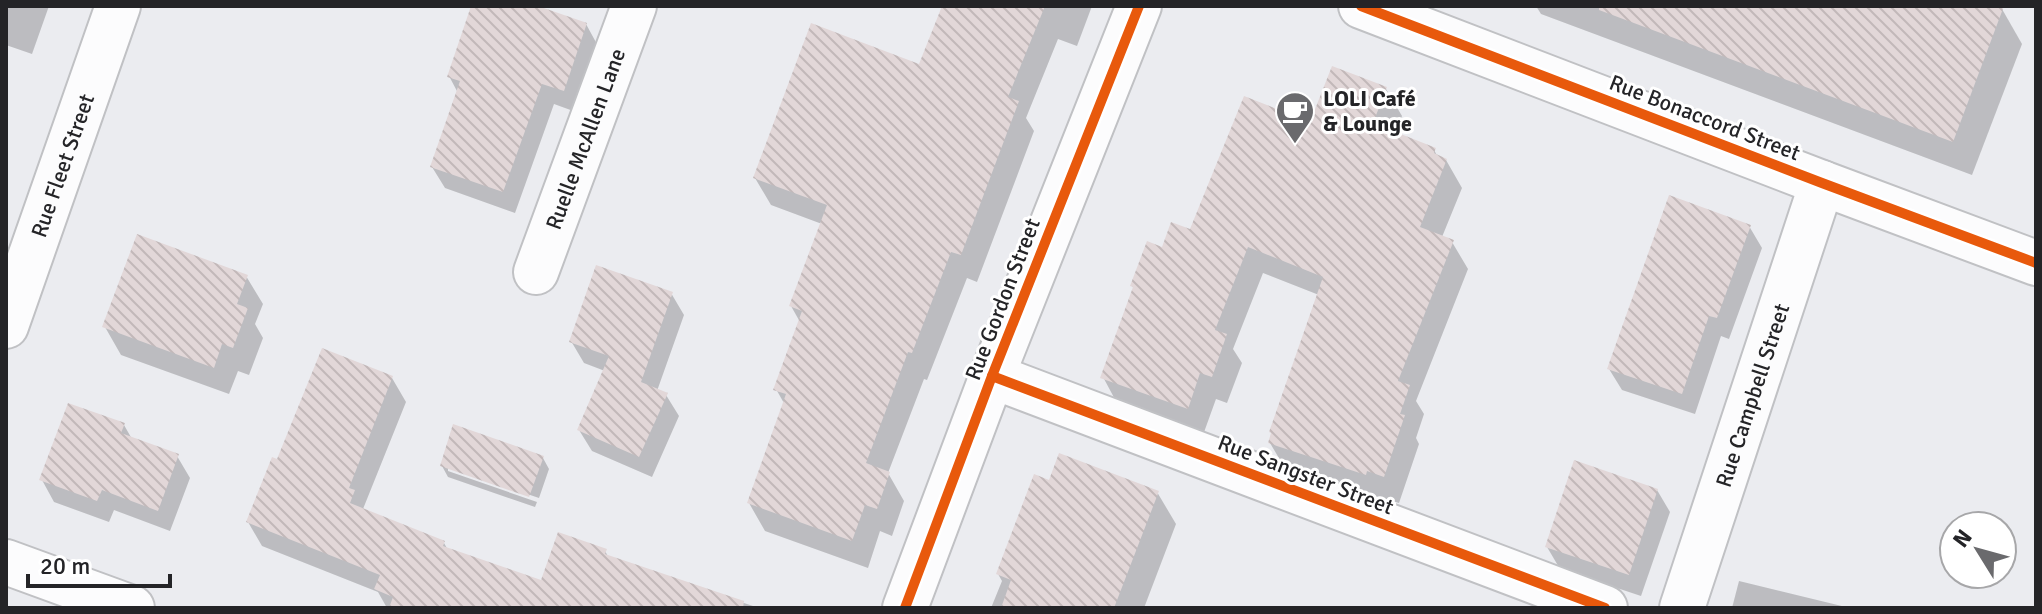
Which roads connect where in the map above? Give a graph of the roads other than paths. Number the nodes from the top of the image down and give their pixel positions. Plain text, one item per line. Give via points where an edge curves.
1 (118, 6) edge
2 (634, 6) edge
3 (1139, 6) edge
4 (1361, 6) edge
5 (1448, 22) edge
6 (1822, 183) junction
7 (2036, 263) edge
8 (536, 272) dead end
9 (6, 326) edge
10 (992, 376) junction
11 (6, 562) edge
12 (132, 608) edge
13 (905, 608) edge
14 (1605, 608) edge
15 (1682, 608) edge

1 - 9 street, Rue Fleet Street
2 - 8 street, Ruelle McAllen Lane
3 - 10 street, Rue Gordon Street
4 - 5 street, Rue Bonaccord Street
5 - 6 street, Rue Bonaccord Street
6 - 7 street, Rue Bonaccord Street
6 - 15 street, Rue Campbell Street
10 - 13 street, Rue Gordon Street
10 - 14 street, Rue Sangster Street
11 - 12 street

